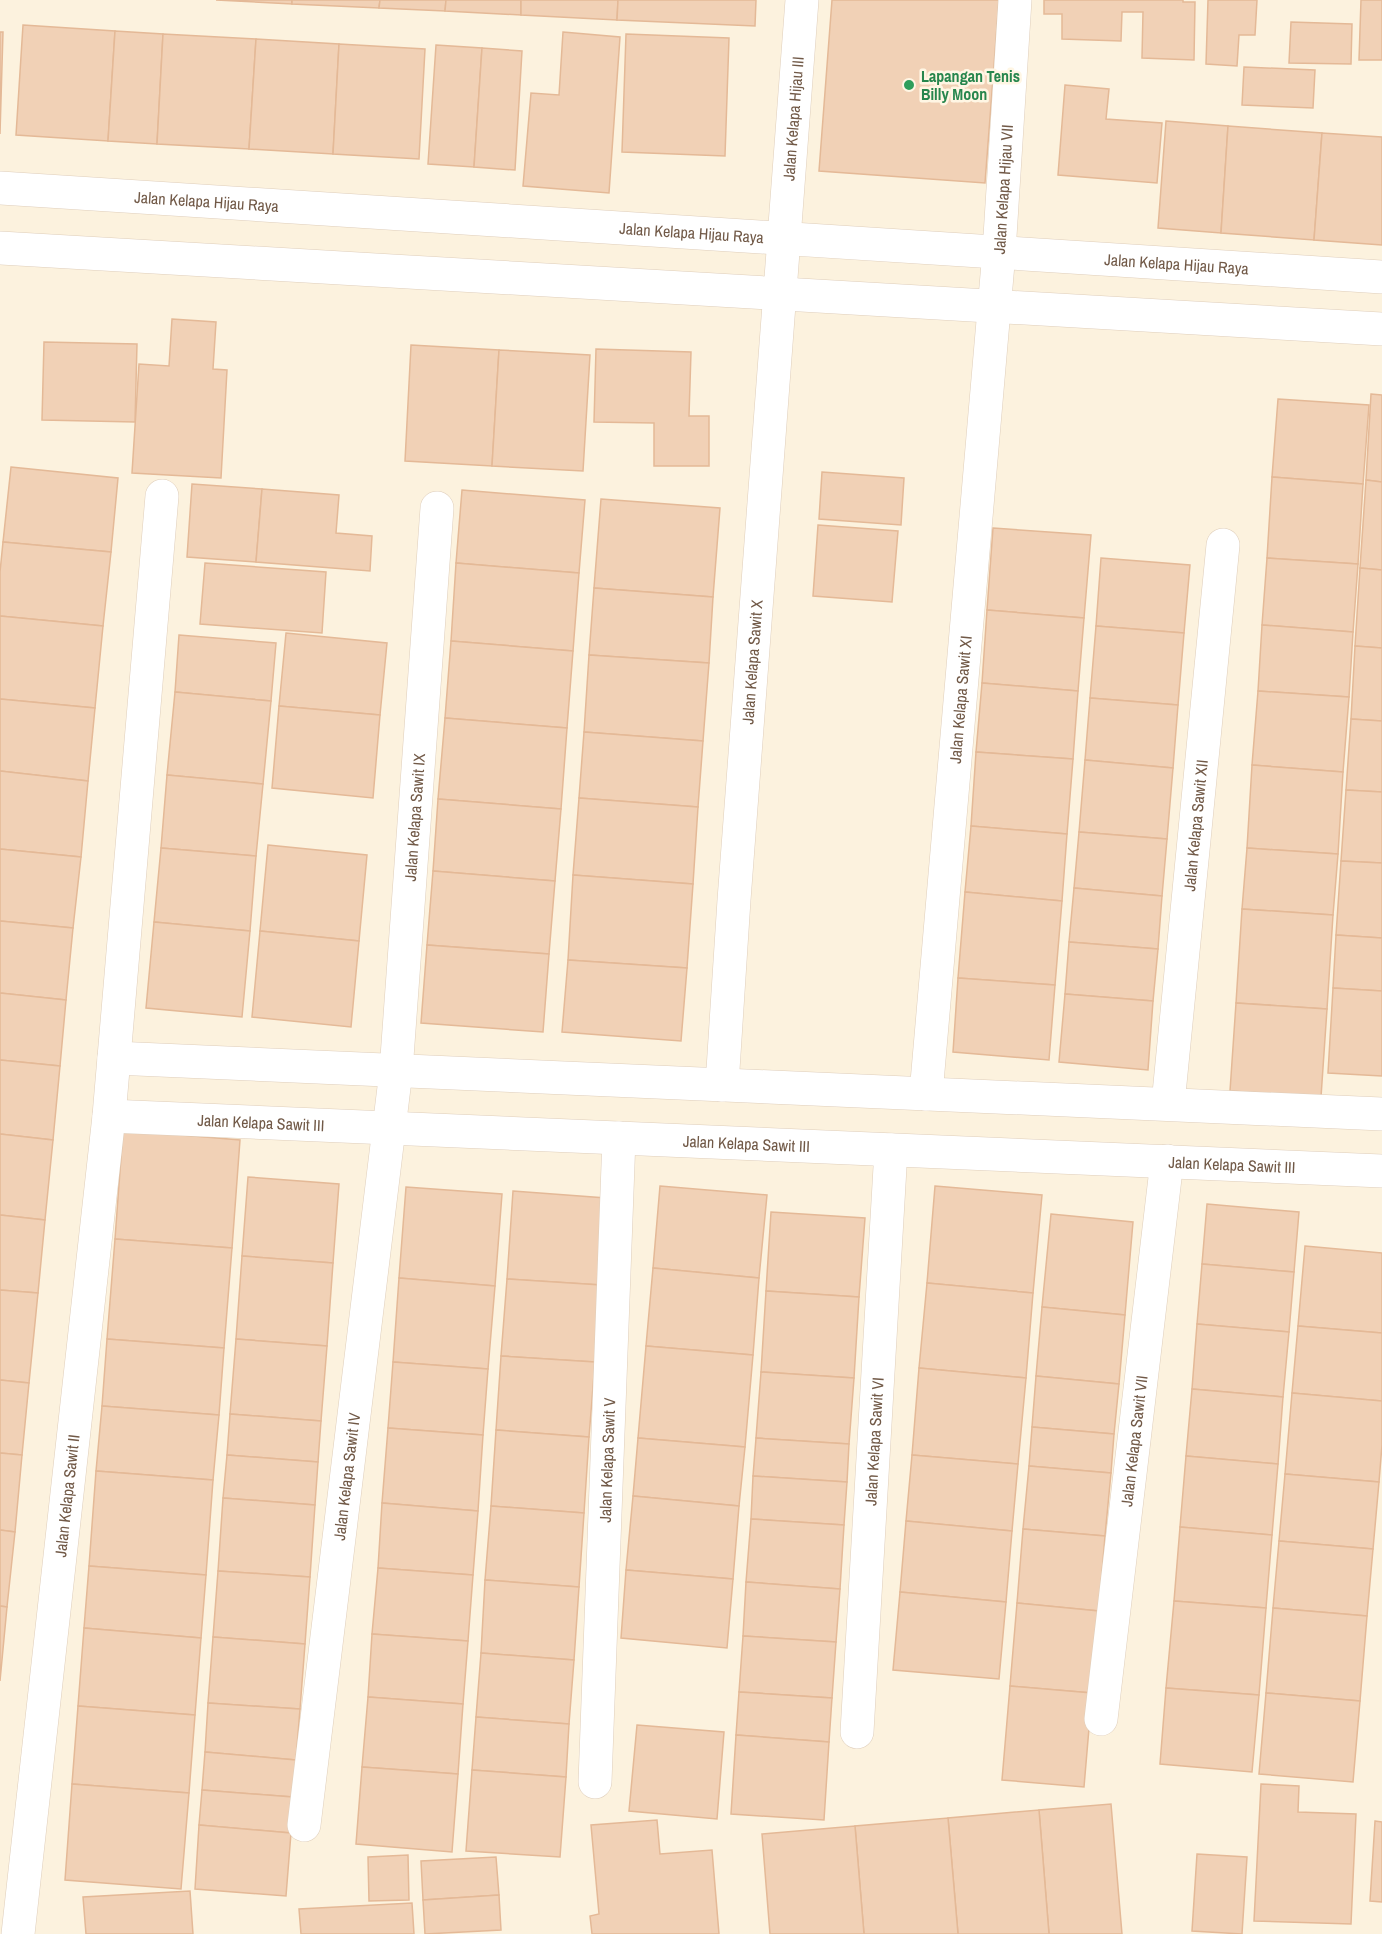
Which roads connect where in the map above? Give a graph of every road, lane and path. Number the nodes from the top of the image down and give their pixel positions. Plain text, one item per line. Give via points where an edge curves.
1 (802, 0) edge
2 (1015, 0) edge
3 (0, 188) edge
4 (785, 238) junction
5 (0, 248) edge
6 (999, 252) junction
7 (1382, 277) edge
8 (779, 294) junction
9 (993, 306) junction
10 (1382, 329) edge
11 (162, 496) dead end
12 (437, 508) dead end
13 (1223, 545) dead end
14 (114, 1058) junction
15 (396, 1071) junction
16 (722, 1085) junction
17 (926, 1094) junction
18 (1168, 1104) junction
19 (1382, 1114) edge
20 (109, 1116) junction
21 (388, 1127) junction
22 (619, 1138) junction
23 (891, 1150) junction
24 (1167, 1161) junction
25 (1382, 1171) edge
26 (1101, 1719) dead end
27 (857, 1732) dead end
28 (595, 1782) dead end
29 (304, 1826) dead end
30 (18, 1934) edge

1 - 4 street, Jalan Kelapa Hijau III
2 - 6 street, Jalan Kelapa Hijau VII
3 - 4 street, Jalan Kelapa Hijau Raya
4 - 6 street, Jalan Kelapa Hijau Raya
4 - 8 street, Jalan Kelapa Sawit X
5 - 8 street
6 - 7 street, Jalan Kelapa Hijau Raya
6 - 9 street, Jalan Kelapa Hijau VII
8 - 9 street
8 - 16 street, Jalan Kelapa Sawit X
9 - 10 street
9 - 17 street, Jalan Kelapa Sawit XI
11 - 14 street
12 - 15 street, Jalan Kelapa Sawit IX
13 - 18 street, Jalan Kelapa Sawit XII
14 - 15 street
14 - 20 street, Jalan Kelapa Sawit II
15 - 16 street
15 - 21 street, Jalan Kelapa Sawit IX
16 - 17 street
17 - 18 street
18 - 19 street
20 - 21 street, Jalan Kelapa Sawit III
20 - 30 street, Jalan Kelapa Sawit II
21 - 22 street, Jalan Kelapa Sawit III
21 - 29 street, Jalan Kelapa Sawit IV
22 - 23 street, Jalan Kelapa Sawit III
22 - 28 street, Jalan Kelapa Sawit V
23 - 24 street, Jalan Kelapa Sawit III
23 - 27 street, Jalan Kelapa Sawit VI
24 - 25 street, Jalan Kelapa Sawit III
24 - 26 street, Jalan Kelapa Sawit VII

